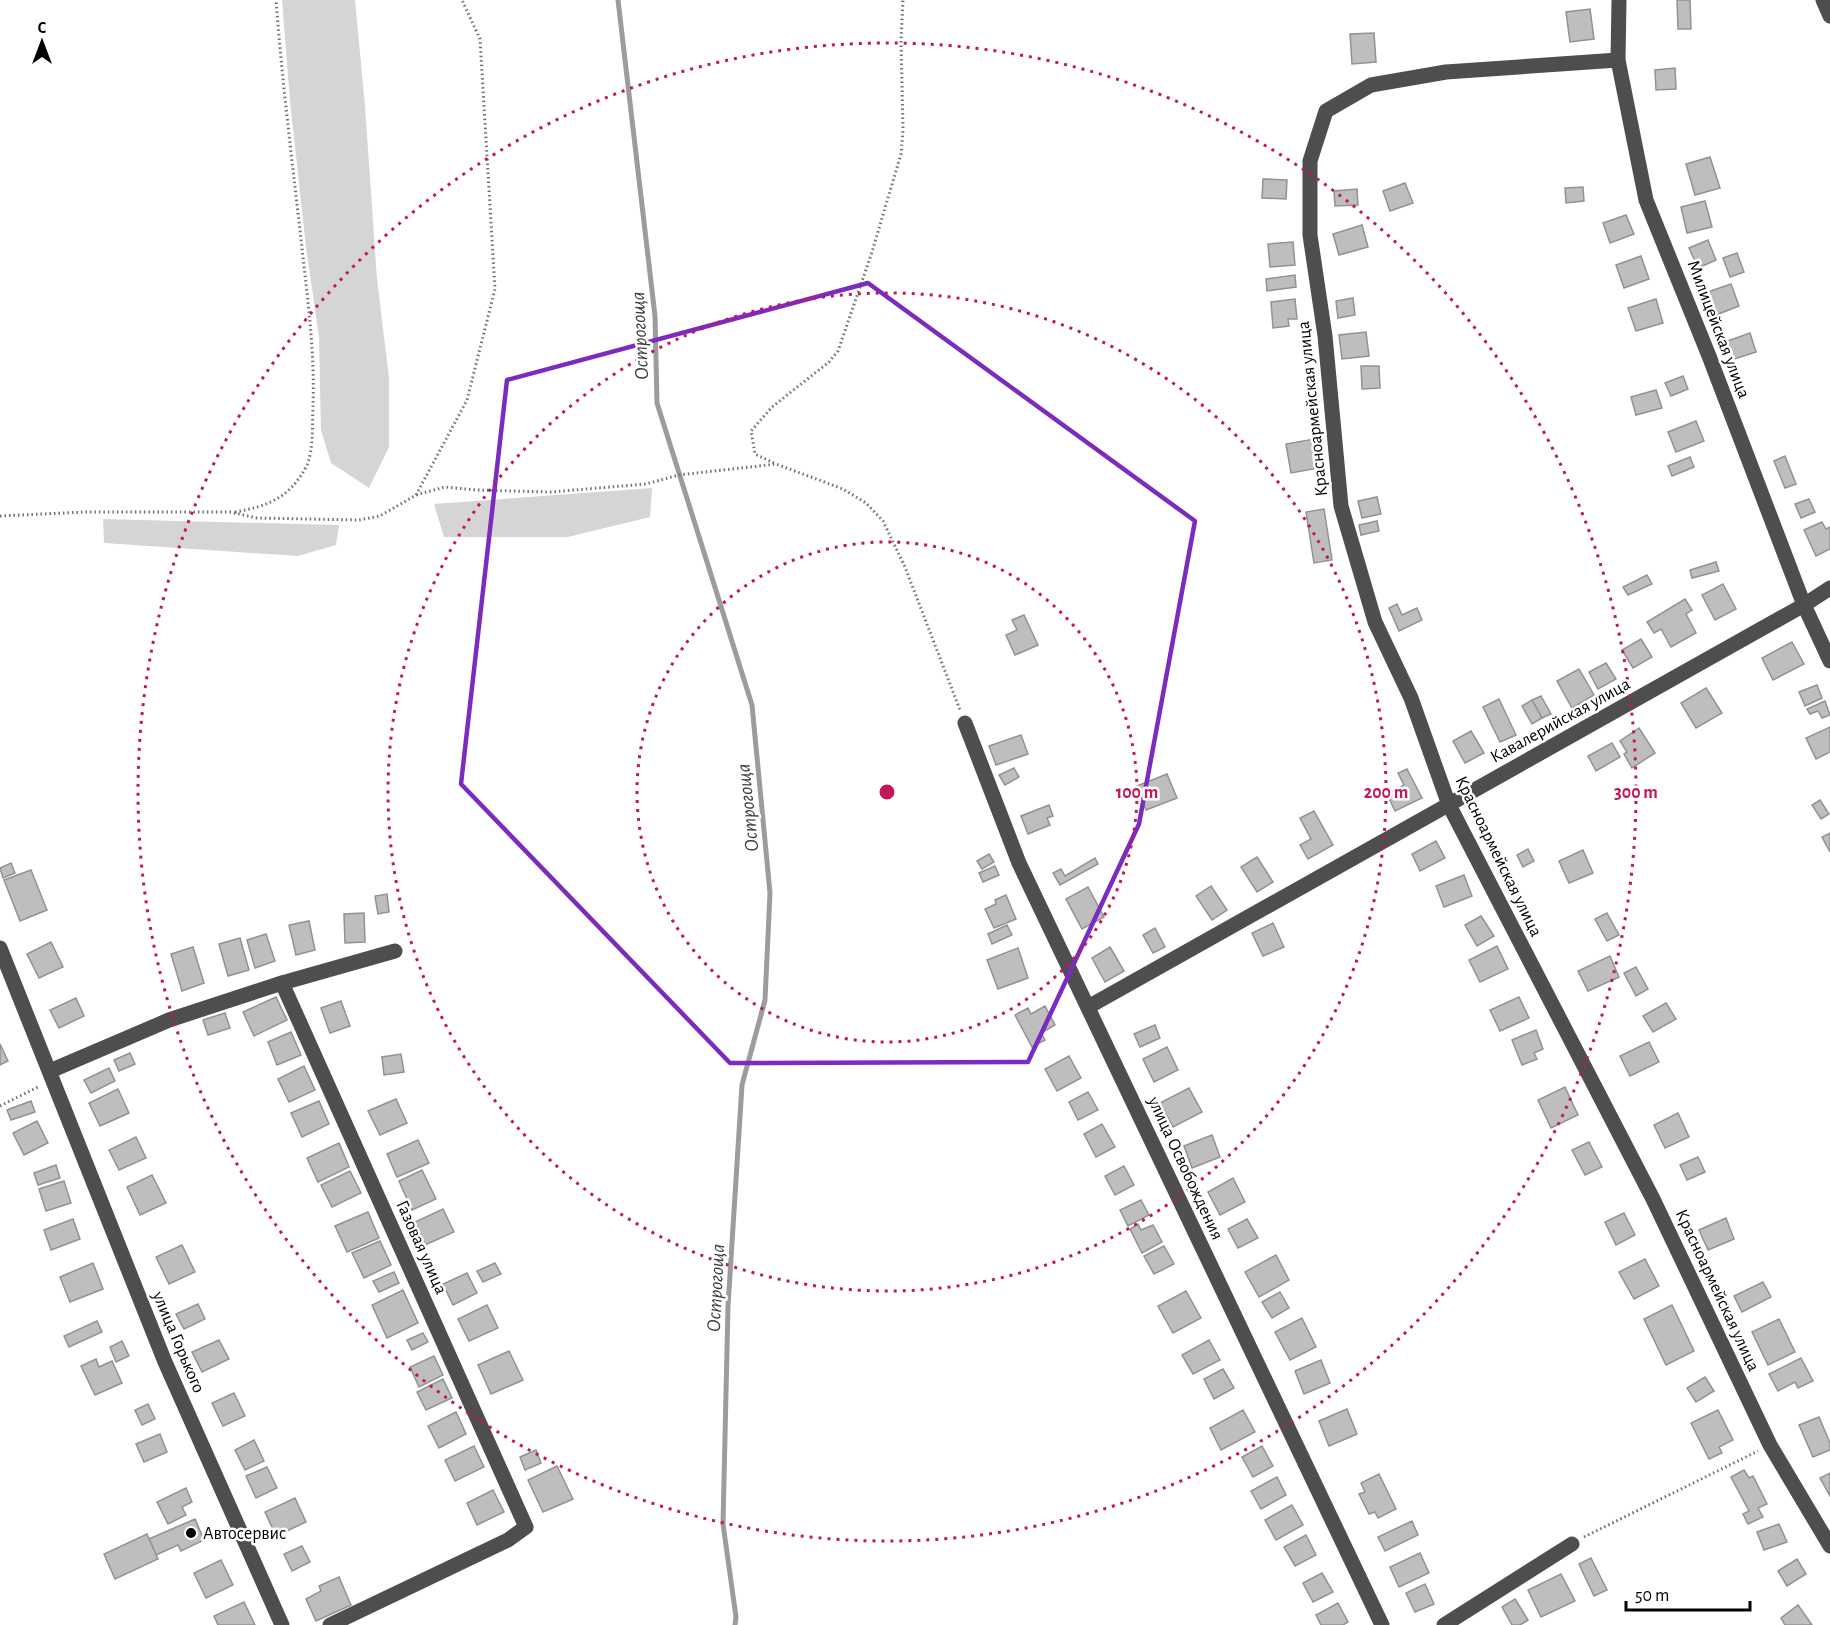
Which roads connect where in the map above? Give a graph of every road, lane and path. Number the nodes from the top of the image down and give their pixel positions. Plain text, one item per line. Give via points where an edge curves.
1 (276, 0) edge
2 (462, 0) edge
3 (903, 0) edge
4 (1619, 0) edge
5 (1823, 0) edge
6 (1830, 16) edge
7 (1618, 60) junction
8 (776, 464) junction
9 (416, 495) junction
10 (230, 512) junction
11 (0, 516) edge
12 (1830, 588) edge
13 (1804, 605) junction
14 (1830, 661) edge
15 (965, 723) joint
16 (1449, 805) junction
17 (0, 948) edge
18 (395, 951) dead end
19 (282, 983) junction
20 (1088, 1007) junction
21 (52, 1076) junction
22 (0, 1106) edge
23 (1770, 1445) junction
24 (1572, 1544) joint
25 (1830, 1546) edge
26 (282, 1625) edge
27 (330, 1625) edge
28 (1382, 1625) edge
29 (1444, 1625) edge

1 - 10 path via 310,308 312,439 308,463 280,498 256,508
2 - 9 path via 480,39 495,289 467,400
3 - 8 path via 901,154 838,351 772,407 751,431 755,454
4 - 7 street, Милицейская улица
5 - 6 street
7 - 13 street, Милицейская улица via 1646,200
7 - 16 street, Красноармейская улица via 1446,72 1371,85 1326,111 1310,161 1310,235 1325,336 1341,506 1376,622 1411,698
8 - 9 path via 679,475 646,484 550,492 445,487
8 - 15 path via 843,489 866,503 883,521 905,567
9 - 10 path via 380,516 359,520 257,518
10 - 11 path
12 - 13 street, Кавалерийская улица
13 - 14 street, Милицейская улица
13 - 16 street, Кавалерийская улица
15 - 20 street, улица Освобождения via 1019,863
16 - 20 street, Кавалерийская улица
16 - 23 street, Красноармейская улица via 1653,1199
17 - 21 street, улица Горького
18 - 19 street
19 - 21 street via 169,1020
19 - 27 street, Газовая улица via 526,1527 508,1540
20 - 28 street, улица Освобождения
21 - 22 path
21 - 26 street, улица Горького via 165,1362
23 - 24 path
23 - 25 street, Красноармейская улица
24 - 29 street

